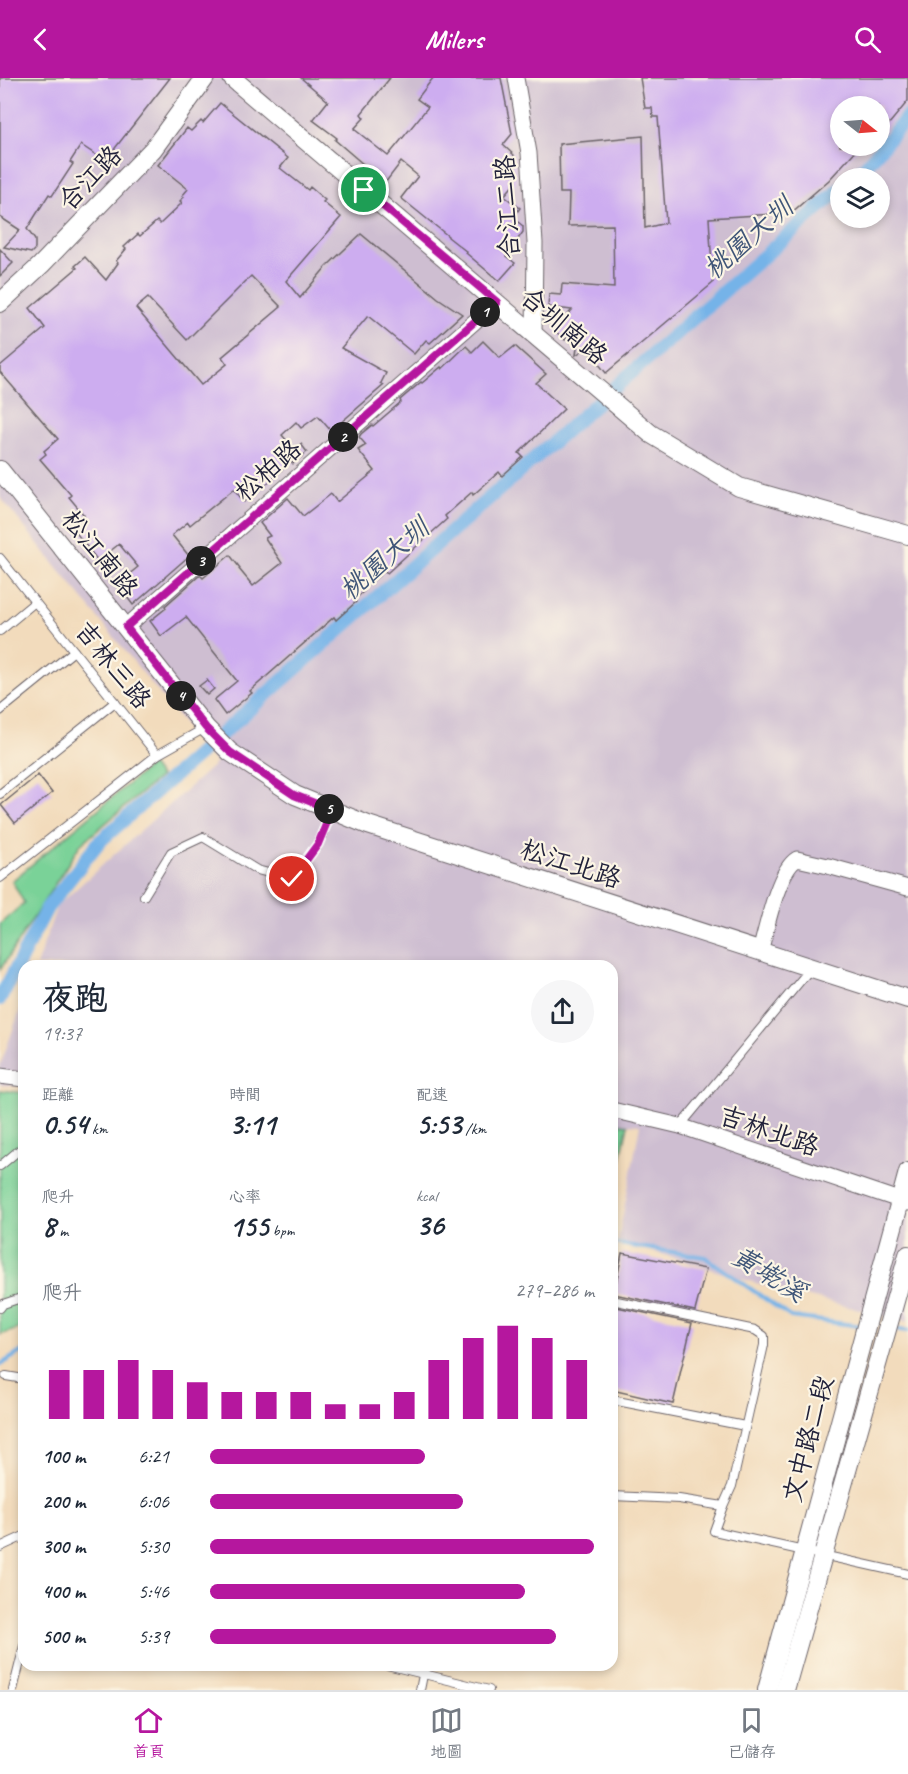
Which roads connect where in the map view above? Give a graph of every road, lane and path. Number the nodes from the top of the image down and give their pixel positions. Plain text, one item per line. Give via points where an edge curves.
1 (205, 78) edge
2 (232, 78) edge
3 (516, 78) edge
4 (497, 302) junction
5 (0, 303) edge
6 (534, 334) junction
7 (0, 470) edge
8 (908, 535) edge
9 (0, 558) edge
10 (35, 602) junction
11 (126, 627) junction
12 (0, 631) edge
13 (74, 651) junction
14 (115, 702) junction
15 (0, 711) edge
16 (209, 730) junction
17 (230, 752) joint
18 (158, 755) junction
19 (0, 794) edge
20 (332, 810) junction
21 (0, 878) edge
22 (908, 888) edge
23 (144, 896) dead end
24 (760, 952) junction
25 (812, 967) junction
26 (908, 999) edge
27 (0, 1076) edge
28 (18, 1078) edge
29 (618, 1111) edge
30 (680, 1126) junction
31 (18, 1151) edge
32 (0, 1166) edge
33 (908, 1172) edge
34 (904, 1202) edge
35 (908, 1255) edge
36 (18, 1299) edge
37 (618, 1301) edge
38 (0, 1308) edge
39 (6, 1376) dead end
40 (18, 1378) edge
41 (618, 1401) edge
42 (745, 1426) junction
43 (618, 1497) edge
44 (723, 1506) junction
45 (18, 1539) edge
46 (0, 1547) edge
47 (813, 1553) junction
48 (908, 1574) edge
49 (18, 1670) edge
50 (425, 1671) edge
51 (431, 1671) edge
52 (13, 1690) edge
53 (420, 1690) edge
54 (489, 1690) edge
55 (766, 1690) edge
56 (785, 1690) edge

1 - 5 street, 合江路 via 153,149
2 - 4 street, 合圳南路
3 - 6 street, 合江二路 via 529,153 535,243
4 - 6 street, 合圳南路
4 - 11 street, 松柏路
6 - 8 street, 合圳南路 via 651,434 739,486
7 - 11 street, 松江南路
9 - 10 lane, 吉林三路
10 - 12 lane
10 - 13 lane, 吉林三路
11 - 16 street, 松江南路
13 - 14 lane, 吉林三路
13 - 15 lane
14 - 18 lane, 吉林三路
14 - 19 lane
16 - 17 street, 松江南路
16 - 18 lane
17 - 20 street, 松江北路 via 294,795
18 - 21 lane
20 - 23 lane via 318,844 292,879 257,870 203,837 171,852
20 - 24 street, 松江北路
22 - 24 street via 797,859 784,876
24 - 25 street, 松江北路
25 - 26 street, 松江北路
25 - 30 lane
27 - 28 street
29 - 30 street, 吉林北路
30 - 34 street, 吉林北路
31 - 32 lane
33 - 34 street, 文中路二段
34 - 47 street, 文中路二段 via 865,1326
35 - 47 street, 文中路二段
36 - 38 lane
37 - 42 lane via 755,1330 764,1336
39 - 40 lane
41 - 42 lane
42 - 44 lane via 732,1486
43 - 44 lane via 679,1499
44 - 47 lane via 714,1531
45 - 46 lane
47 - 48 lane
47 - 55 street, 文中路二段
47 - 56 street, 文中路二段
49 - 52 lane
50 - 53 lane
51 - 54 lane

